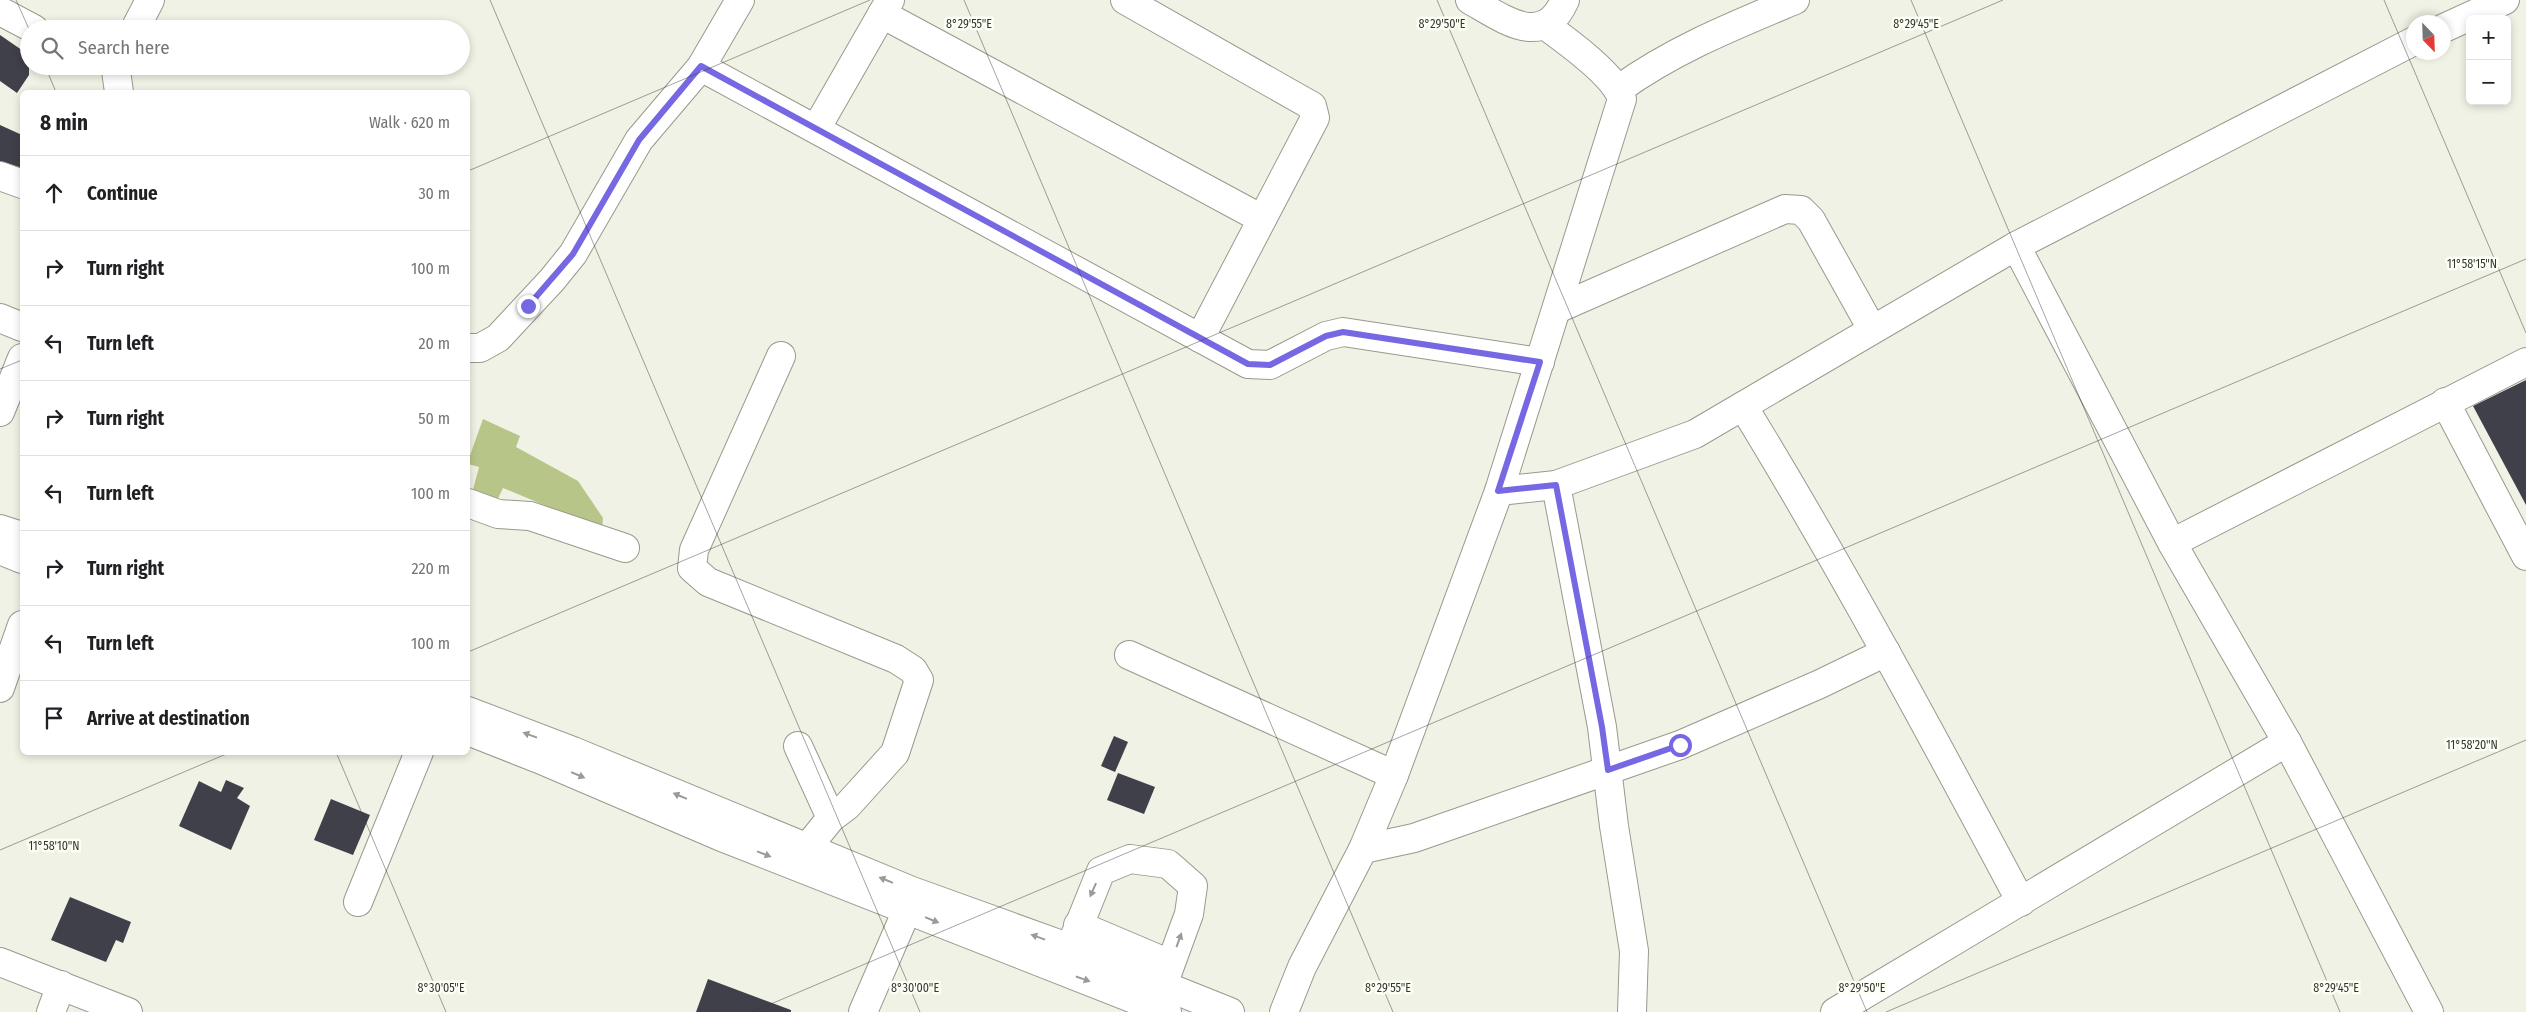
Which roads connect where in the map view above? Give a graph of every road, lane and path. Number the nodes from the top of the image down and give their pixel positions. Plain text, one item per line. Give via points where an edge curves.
1 (150, 0) edge
2 (740, 0) edge
3 (1125, 0) edge
4 (1470, 0) edge
5 (1565, 0) edge
6 (1795, 0) edge
7 (2505, 0) edge
8 (886, 7) edge
9 (0, 11) edge
10 (139, 20) edge
11 (20, 22) edge
12 (2451, 25) edge
13 (1546, 26) junction
14 (2406, 45) edge
15 (701, 66) junction
16 (1619, 89) junction
17 (816, 129) junction
18 (0, 176) edge
19 (20, 183) edge
20 (1262, 219) junction
21 (2016, 246) junction
22 (1557, 308) junction
23 (0, 318) edge
24 (20, 326) edge
25 (1872, 329) junction
26 (1200, 338) junction
27 (470, 348) edge
28 (781, 356) dead end
29 (1540, 362) junction
30 (2526, 362) edge
31 (20, 363) edge
32 (2445, 402) junction
33 (1744, 406) junction
34 (0, 412) edge
35 (1556, 485) junction
36 (1498, 491) junction
37 (470, 503) edge
38 (0, 528) edge
39 (20, 535) edge
40 (2172, 543) junction
41 (625, 548) dead end
42 (0, 550) edge
43 (2526, 556) edge
44 (20, 558) edge
45 (20, 631) edge
46 (1886, 652) junction
47 (1129, 655) dead end
48 (0, 688) edge
49 (470, 712) edge
50 (470, 732) edge
51 (2287, 742) junction
52 (798, 746) dead end
53 (418, 755) edge
54 (1608, 770) junction
55 (1394, 775) junction
56 (831, 818) junction
57 (722, 826) junction
58 (806, 849) junction
59 (1363, 849) junction
60 (358, 902) dead end
61 (2021, 902) junction
62 (907, 910) junction
63 (1074, 936) junction
64 (0, 962) edge
65 (1119, 968) junction
66 (1166, 975) junction
67 (61, 985) junction
68 (51, 1012) edge
69 (128, 1012) edge
70 (863, 1012) edge
71 (1166, 1012) edge
72 (1230, 1012) edge
73 (1284, 1012) edge
74 (1632, 1012) edge
75 (1835, 1012) edge
76 (2429, 1012) edge

1 - 10 street
2 - 15 street
3 - 20 street via 1312,106 1315,118
4 - 13 street via 1504,20 1530,28
5 - 13 street via 1559,14
6 - 16 street via 1678,51
7 - 12 street
8 - 17 street
8 - 20 street
9 - 11 street
13 - 16 street via 1573,45
14 - 21 street
15 - 17 street
15 - 27 street via 639,140 573,254 552,280 498,338 480,348
16 - 22 street via 1622,99
17 - 26 street
18 - 19 street
20 - 26 street
21 - 25 street
21 - 40 street
22 - 25 street via 1785,209 1801,210 1811,220
22 - 29 street
23 - 24 street
25 - 33 street
26 - 29 street via 1248,364 1270,365 1326,336 1343,332
28 - 56 street via 694,550 692,568 708,582 896,659 913,670 919,680 895,753 847,806
29 - 36 street
30 - 32 street
31 - 34 street
32 - 40 street
32 - 43 street
33 - 35 street via 1694,434
33 - 46 street
35 - 36 street
35 - 54 street
36 - 55 street
37 - 41 street via 498,514 530,516
38 - 39 street
40 - 51 street
42 - 44 street
45 - 48 street
46 - 54 street via 1680,745
46 - 61 street
47 - 55 street
57 -> 49 street via 573,751
50 -> 57 street
51 - 61 street
51 - 76 street
52 - 56 street
53 - 60 street
54 - 59 street via 1414,838
54 - 74 street via 1634,951
55 - 59 street
56 - 58 street
57 - 58 street
57 -> 62 street
63 -> 58 street via 912,891
59 - 73 street via 1302,967
61 - 75 street
62 -> 65 street
62 - 70 street
63 - 65 street
66 -> 63 street via 1189,914 1193,886 1168,864 1130,859 1101,871
64 - 67 street
65 - 66 street
65 - 71 street
66 - 72 street
67 - 68 street
67 - 69 street

